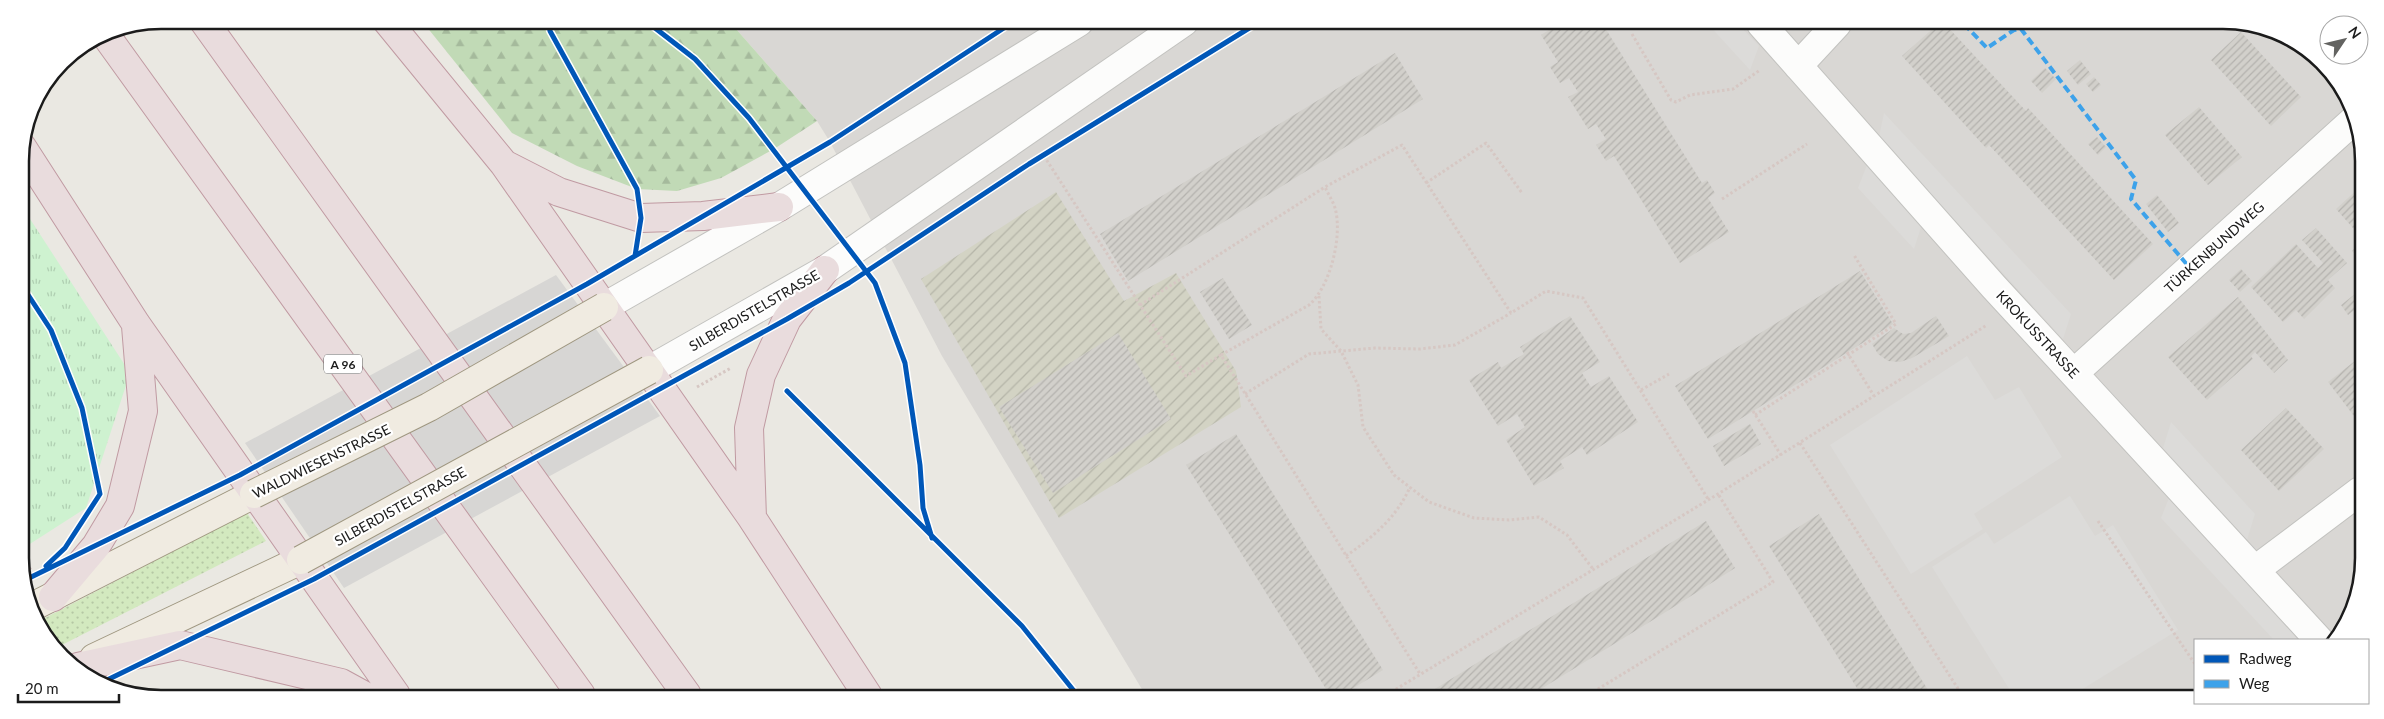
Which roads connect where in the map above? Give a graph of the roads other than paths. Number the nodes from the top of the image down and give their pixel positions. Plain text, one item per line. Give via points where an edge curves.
1 (209, 29) edge
2 (394, 29) edge
3 (1069, 29) edge
4 (1174, 29) edge
5 (1765, 29) edge
6 (1831, 29) edge
7 (109, 40) edge
8 (1792, 59) junction
9 (2350, 124) edge
10 (29, 158) edge
11 (504, 164) junction
12 (779, 207) junction
13 (825, 270) junction
14 (604, 307) junction
15 (136, 324) junction
16 (649, 370) junction
17 (2074, 373) junction
18 (254, 494) junction
19 (2355, 495) edge
20 (752, 518) junction
21 (301, 560) junction
22 (2255, 570) junction
23 (44, 601) edge
24 (2318, 639) edge
25 (83, 665) edge
26 (85, 666) edge
27 (354, 690) edge
28 (392, 690) edge
29 (577, 690) edge
30 (684, 690) edge
31 (864, 690) edge

1 - 30 highway
2 - 11 highway
3 - 12 street
4 - 13 street, SILBERDISTELSTRASSE
5 - 8 street, KROKUSSTRASSE
6 - 8 street
7 - 29 highway, A 96
8 - 17 street, KROKUSSTRASSE
9 - 17 street, TÜRKENBUNDWEG
10 - 15 highway
11 - 12 highway via 558,192 641,218 702,216
11 - 14 highway
12 - 14 street
13 - 16 street, SILBERDISTELSTRASSE
13 - 20 highway via 787,319 761,375 749,428
14 - 16 highway
14 - 18 main road, WALDWIESENSTRASSE, bridge via 429,407
15 - 18 highway
15 - 23 highway via 143,411 120,506 96,546
16 - 20 highway
16 - 21 main road, SILBERDISTELSTRASSE, bridge
17 - 22 street, KROKUSSTRASSE
18 - 21 highway
18 - 23 main road, WALDWIESENSTRASSE
19 - 22 street
20 - 31 highway
21 - 25 main road
21 - 28 highway
22 - 24 street, KROKUSSTRASSE
26 - 27 highway via 180,645 341,683

